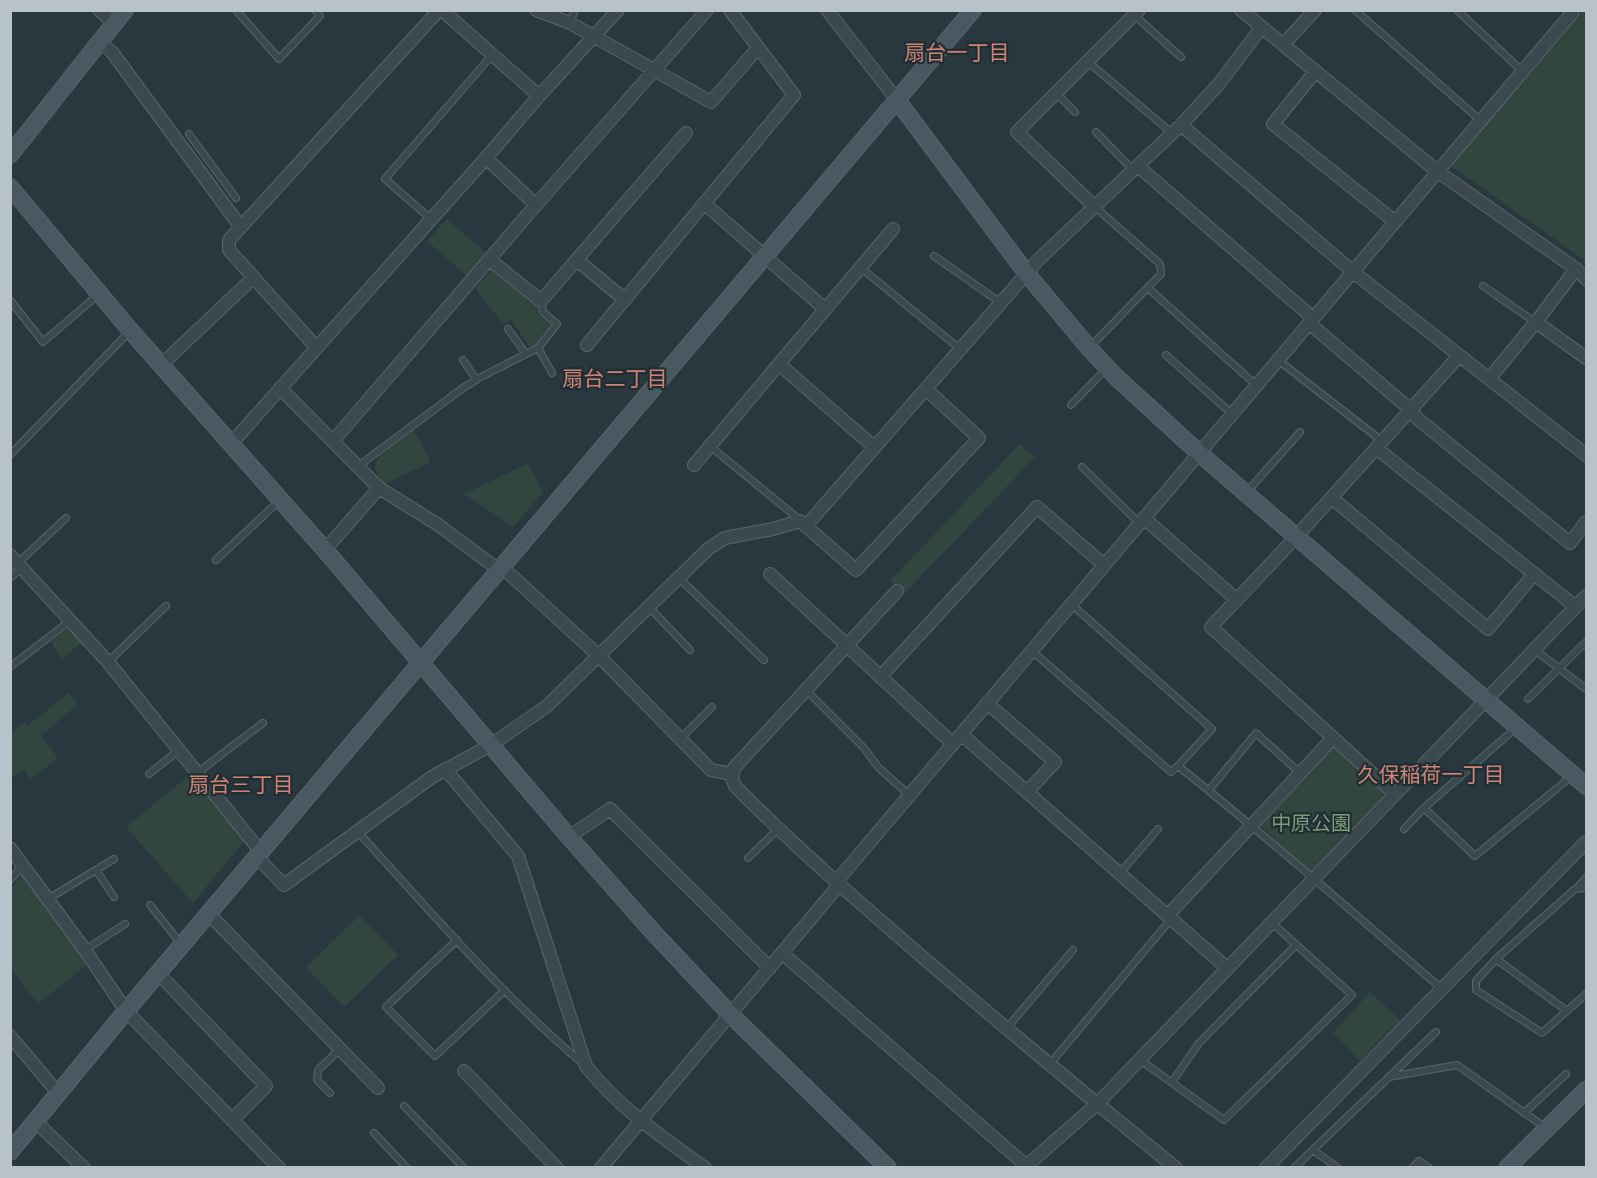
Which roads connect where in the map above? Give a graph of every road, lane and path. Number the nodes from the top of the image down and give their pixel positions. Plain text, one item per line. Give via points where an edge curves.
1 (99, 10) edge
2 (236, 10) edge
3 (315, 10) edge
4 (440, 10) edge
5 (536, 10) edge
6 (575, 10) edge
7 (618, 10) edge
8 (707, 10) edge
9 (730, 10) edge
10 (827, 10) edge
11 (1241, 10) edge
12 (1315, 10) edge
13 (1355, 10) edge
14 (1457, 10) edge
15 (1572, 11) edge
16 (1136, 13) edge
17 (967, 14) edge
18 (120, 17) edge
19 (570, 23) junction
20 (1262, 27) junction
21 (595, 37) junction
22 (100, 43) junction
23 (1283, 45) junction
24 (758, 48) junction
25 (492, 55) junction
26 (1181, 57) dead end
27 (1088, 62) junction
28 (655, 70) junction
29 (1522, 71) junction
30 (1315, 72) junction
31 (1056, 93) junction
32 (539, 96) junction
33 (897, 100) junction
34 (1075, 112) dead end
35 (1480, 120) junction
36 (1177, 129) junction
37 (1096, 132) dead end
38 (686, 133) dead end
39 (189, 134) dead end
40 (10, 155) edge
41 (486, 158) junction
42 (1136, 169) junction
43 (1437, 171) junction
44 (10, 187) edge
45 (236, 198) dead end
46 (705, 204) junction
47 (536, 205) junction
48 (1095, 207) junction
49 (431, 219) junction
50 (1394, 221) junction
51 (240, 226) junction
52 (893, 228) dead end
53 (934, 256) dead end
54 (765, 257) junction
55 (489, 260) junction
56 (577, 260) junction
57 (861, 268) junction
58 (1576, 269) junction
59 (1352, 271) junction
60 (1027, 274) junction
61 (253, 278) junction
62 (1587, 279) edge
63 (1483, 286) dead end
64 (1148, 288) junction
65 (99, 293) junction
66 (624, 299) junction
67 (10, 300) edge
68 (541, 301) junction
69 (1001, 304) junction
70 (825, 309) junction
71 (1311, 320) junction
72 (1536, 322) junction
73 (508, 328) dead end
74 (130, 330) junction
75 (587, 345) dead end
76 (316, 347) junction
77 (538, 348) junction
78 (1089, 348) junction
79 (960, 349) junction
80 (525, 354) junction
81 (1166, 355) dead end
82 (1459, 356) junction
83 (1587, 358) edge
84 (1278, 359) junction
85 (463, 360) dead end
86 (779, 364) junction
87 (161, 365) junction
88 (1107, 367) junction
89 (552, 373) dead end
90 (476, 379) junction
91 (1489, 379) junction
92 (1256, 385) junction
93 (280, 388) junction
94 (927, 390) junction
95 (1071, 405) dead end
96 (1411, 410) junction
97 (1232, 414) junction
98 (1300, 432) dead end
99 (333, 441) junction
100 (230, 445) junction
101 (1379, 445) junction
102 (711, 447) junction
103 (874, 447) junction
104 (1198, 453) junction
105 (1587, 454) edge
106 (10, 455) edge
107 (694, 465) dead end
108 (1082, 466) dead end
109 (356, 467) junction
110 (379, 488) junction
111 (1246, 494) junction
112 (1332, 498) junction
113 (280, 500) junction
114 (66, 518) dead end
115 (1141, 520) junction
116 (1587, 522) edge
117 (803, 523) junction
118 (1296, 537) junction
119 (325, 550) junction
120 (216, 560) dead end
121 (17, 562) edge
122 (1104, 565) junction
123 (500, 569) junction
124 (770, 574) dead end
125 (1534, 574) junction
126 (10, 578) edge
127 (679, 578) junction
128 (897, 591) dead end
129 (1587, 596) edge
130 (1237, 600) junction
131 (1071, 604) junction
132 (166, 606) dead end
133 (649, 607) junction
134 (1576, 607) junction
135 (71, 620) junction
136 (1587, 642) edge
137 (848, 646) junction
138 (690, 650) dead end
139 (1032, 650) junction
140 (1535, 650) junction
141 (599, 656) junction
142 (764, 660) dead end
143 (108, 662) junction
144 (421, 664) junction
145 (10, 667) edge
146 (1560, 668) junction
147 (880, 677) junction
148 (1587, 689) edge
149 (806, 690) junction
150 (1528, 699) dead end
151 (1486, 700) junction
152 (987, 703) junction
153 (712, 706) dead end
154 (263, 723) dead end
155 (1518, 727) junction
156 (1333, 738) junction
157 (679, 739) junction
158 (957, 739) junction
159 (491, 745) junction
160 (179, 750) junction
161 (1178, 766) junction
162 (445, 769) junction
163 (197, 773) junction
164 (1301, 773) junction
165 (149, 774) dead end
166 (732, 774) junction
167 (1580, 780) edge
168 (1209, 790) junction
169 (1027, 792) junction
170 (1395, 794) junction
171 (909, 795) junction
172 (1424, 808) junction
173 (1252, 825) junction
174 (1158, 829) dead end
175 (1404, 829) dead end
176 (777, 830) junction
177 (357, 831) junction
178 (569, 837) junction
179 (1587, 842) edge
180 (10, 848) edge
181 (259, 855) junction
182 (748, 858) dead end
183 (114, 859) dead end
184 (24, 864) junction
185 (96, 870) junction
186 (1119, 873) junction
187 (1587, 878) edge
188 (1312, 879) junction
189 (10, 880) edge
190 (837, 884) junction
191 (1587, 888) edge
192 (1575, 889) junction
193 (114, 897) dead end
194 (48, 899) junction
195 (150, 905) dead end
196 (209, 914) junction
197 (1170, 917) junction
198 (1271, 922) junction
199 (124, 924) dead end
200 (457, 940) junction
201 (1296, 945) junction
202 (182, 946) junction
203 (85, 950) junction
204 (1073, 950) dead end
205 (782, 954) junction
206 (1496, 959) junction
207 (770, 968) junction
208 (1227, 968) junction
209 (158, 974) junction
210 (1442, 988) junction
211 (505, 990) junction
212 (1587, 994) edge
213 (126, 1011) junction
214 (1567, 1011) junction
215 (730, 1014) junction
216 (1007, 1029) junction
217 (1436, 1032) dead end
218 (10, 1036) edge
219 (339, 1048) junction
220 (1140, 1059) junction
221 (1050, 1064) junction
222 (586, 1066) junction
223 (464, 1071) dead end
224 (1566, 1074) dead end
225 (1389, 1077) junction
226 (1172, 1082) junction
227 (378, 1088) dead end
228 (1587, 1090) edge
229 (330, 1093) dead end
230 (59, 1094) junction
231 (1097, 1104) junction
232 (404, 1106) dead end
233 (1524, 1113) junction
234 (233, 1119) junction
235 (36, 1122) junction
236 (641, 1122) junction
237 (1547, 1129) junction
238 (374, 1133) dead end
239 (1313, 1150) junction
240 (10, 1152) edge
241 (84, 1167) edge
242 (277, 1167) edge
243 (407, 1167) edge
244 (464, 1167) edge
245 (558, 1167) edge
246 (601, 1167) edge
247 (705, 1167) edge
248 (888, 1167) edge
249 (1027, 1167) edge
250 (1176, 1167) edge
251 (1266, 1167) edge
252 (1294, 1167) edge
253 (1338, 1167) edge
254 (1412, 1167) edge
255 (1429, 1167) edge
256 (1507, 1167) edge

1 - 18 street
2 - 3 lane via 279,59 320,16
4 - 25 street
4 - 51 street
5 - 19 street
6 - 19 lane
7 - 21 street
8 - 28 street
9 - 24 street
10 - 33 street
11 - 20 street
12 - 23 street
13 - 35 lane
14 - 29 lane
15 - 29 street
16 - 26 lane
16 - 27 street
17 - 33 street
18 - 22 street
19 - 21 street
20 - 23 street
20 - 36 street via 1218,85
21 - 28 street
21 - 32 street
22 - 40 street
22 - 51 street via 112,52
23 - 30 street
24 - 28 street via 711,102
24 - 46 street via 794,95
25 - 32 street
25 - 49 lane via 385,179
27 - 31 street
27 - 36 lane
28 - 47 street
29 - 35 street
30 - 43 street
30 - 50 street via 1273,124
31 - 34 lane
31 - 48 street via 1017,132
32 - 41 street
33 - 54 street
33 - 60 street
35 - 43 street
36 - 42 street
36 - 59 street
37 - 42 lane
38 - 56 street
39 - 45 lane
41 - 47 street
41 - 49 street
42 - 48 street
42 - 71 street
43 - 50 street
43 - 58 street
44 - 65 street
46 - 54 street
46 - 66 street
47 - 55 street
48 - 60 street
48 - 64 lane via 1160,264 1161,274
49 - 76 street
50 - 59 street
51 - 61 street via 228,240 229,250
52 - 57 street
53 - 69 lane
54 - 70 street
54 - 123 street
55 - 68 street
55 - 99 street
56 - 66 street
56 - 68 street
57 - 70 street
57 - 79 lane
58 - 62 street
58 - 72 street
59 - 71 street
59 - 82 street
60 - 69 street
60 - 78 street
61 - 76 street
61 - 87 street
63 - 72 lane
64 - 78 lane
64 - 92 lane
65 - 67 lane via 43,342
65 - 74 street
66 - 75 street
68 - 77 lane via 543,312 557,324
69 - 79 street
70 - 86 street
71 - 84 street
71 - 96 street
72 - 83 street
72 - 91 street
73 - 80 lane
74 - 87 street
74 - 106 lane
76 - 93 street
77 - 80 lane
77 - 89 lane
78 - 88 street
79 - 94 street
80 - 90 lane
81 - 97 lane
82 - 91 street
82 - 96 street
84 - 92 street
84 - 101 lane
85 - 90 lane
86 - 102 street
86 - 103 street
87 - 100 street
88 - 95 lane
88 - 104 street
90 - 109 lane
91 - 105 street
92 - 97 street
93 - 99 street
93 - 100 street
94 - 103 street
94 - 117 street via 979,438 856,570
96 - 101 street
96 - 116 street via 1570,543
97 - 104 street
98 - 111 lane
99 - 109 street
100 - 113 street
101 - 112 street
101 - 125 street
102 - 107 street
102 - 117 lane
103 - 117 street
104 - 111 street
104 - 115 street
108 - 115 lane
109 - 110 street
110 - 119 street
110 - 123 street
111 - 118 street
112 - 118 street
112 - 125 street via 1488,629
113 - 119 street
113 - 120 lane
114 - 121 lane
115 - 122 street
115 - 130 street
117 - 127 street via 725,538
118 - 130 street
118 - 151 street
119 - 144 street
121 - 126 lane
121 - 135 street
122 - 131 street
122 - 147 street via 1037,507
123 - 141 street
123 - 144 street
124 - 137 street
125 - 134 street
127 - 133 street
127 - 142 lane
128 - 137 street
129 - 134 street
130 - 156 street via 1211,627
131 - 139 street
131 - 161 lane via 1212,729
132 - 143 lane
133 - 138 lane
133 - 141 street
134 - 140 street
135 - 143 street
135 - 145 lane
136 - 146 lane
137 - 147 street
137 - 149 street
139 - 152 street
139 - 161 lane via 1171,772
140 - 146 lane
140 - 151 street
141 - 157 street
141 - 159 street via 547,706
143 - 160 street
144 - 159 street
144 - 181 street
146 - 148 lane
146 - 150 lane
147 - 158 street
149 - 166 street
149 - 171 lane
151 - 155 street
151 - 170 street
152 - 158 street
152 - 169 street via 1054,762
153 - 157 lane
154 - 163 lane
155 - 167 street
155 - 172 lane
156 - 164 street
156 - 170 street
157 - 166 street via 711,770
158 - 169 street
158 - 171 street
159 - 162 street
159 - 178 street
160 - 163 street
160 - 165 lane
161 - 168 lane
162 - 177 street
162 - 222 street via 518,856
163 - 181 street
164 - 168 lane via 1256,733
164 - 173 street
166 - 176 street via 735,786
167 - 172 lane via 1475,856
168 - 173 lane
169 - 186 street
170 - 188 street
171 - 190 street
172 - 175 lane
173 - 188 lane
173 - 197 street
174 - 186 lane
176 - 182 lane
176 - 190 street
177 - 181 street via 284,885
177 - 200 lane
178 - 207 street via 610,808
178 - 215 street
179 - 210 street
180 - 184 street
181 - 196 street
183 - 185 lane
184 - 189 lane
184 - 194 street
185 - 193 lane
185 - 194 lane
186 - 197 street
187 - 192 lane
188 - 198 street
188 - 210 lane
190 - 205 street
190 - 216 street
191 - 192 lane
192 - 206 lane
194 - 203 street
195 - 202 lane
196 - 202 street
196 - 219 street
197 - 208 street
197 - 221 lane
198 - 201 lane
198 - 208 street
199 - 203 lane
200 - 211 lane
200 - 211 lane via 386,1007 435,1056
201 - 226 lane via 1198,1043
201 - 226 lane via 1352,995 1224,1120
202 - 209 street
203 - 213 street
204 - 216 lane
205 - 207 street
205 - 249 street
206 - 214 lane
206 - 214 lane via 1476,981 1476,990 1542,1033
207 - 215 street
208 - 220 street
209 - 213 street
209 - 234 street via 266,1086
210 - 251 street
211 - 222 lane
212 - 214 lane
213 - 230 street
213 - 234 street
215 - 236 street
215 - 248 street
216 - 221 street
217 - 225 lane
218 - 230 street
219 - 227 street
219 - 229 lane via 318,1070 317,1080
220 - 226 lane
220 - 231 street
221 - 231 street
222 - 236 street
223 - 245 street
224 - 233 lane
225 - 233 lane via 1457,1065
225 - 239 lane
228 - 237 street
230 - 235 street
231 - 249 street
231 - 250 street
232 - 244 lane
233 - 237 lane
234 - 242 street
235 - 240 street
235 - 241 street
236 - 246 street
236 - 247 street
237 - 256 street
238 - 243 lane
239 - 252 lane
239 - 253 lane
254 - 255 lane via 1419,1161

